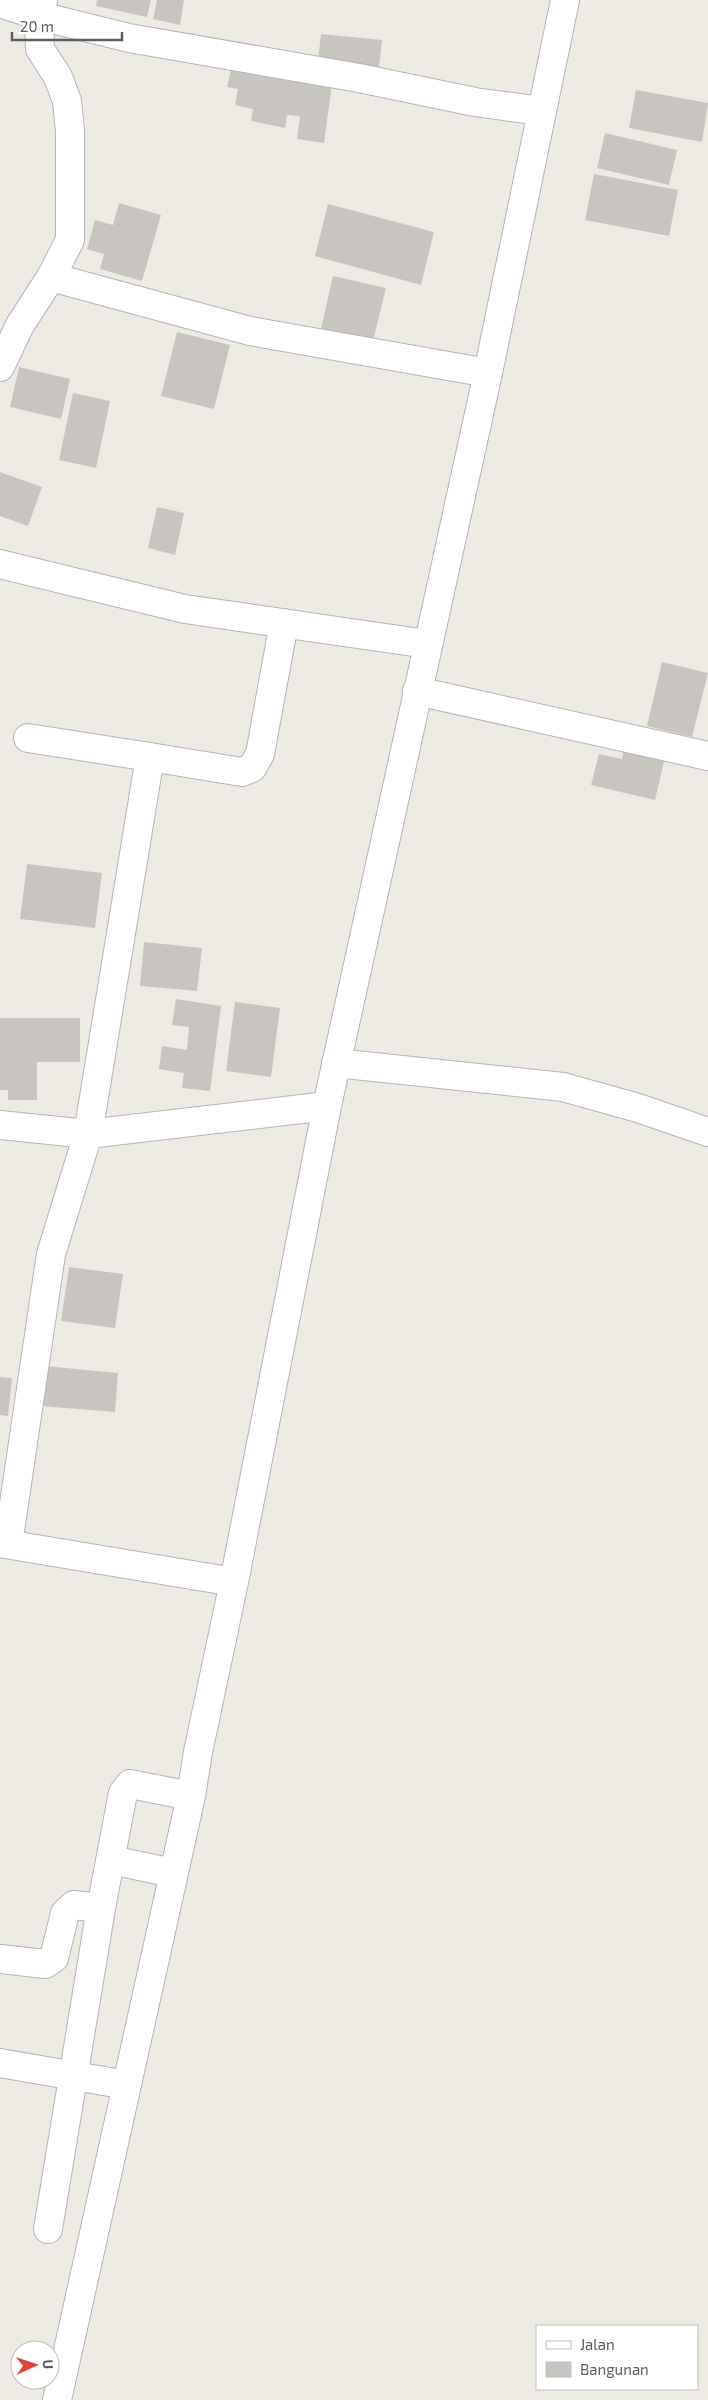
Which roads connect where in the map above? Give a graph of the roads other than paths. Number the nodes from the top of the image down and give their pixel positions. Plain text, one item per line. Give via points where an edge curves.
1 (565, 0) edge
2 (0, 3) edge
3 (42, 8) edge
4 (541, 111) junction
5 (51, 277) junction
6 (0, 367) edge
7 (488, 373) junction
8 (0, 564) edge
9 (284, 623) junction
10 (427, 644) junction
11 (417, 691) junction
12 (28, 738) dead end
13 (708, 756) edge
14 (150, 757) junction
15 (336, 1064) junction
16 (327, 1106) junction
17 (0, 1125) edge
18 (708, 1132) edge
19 (88, 1134) junction
20 (4, 1544) edge
21 (234, 1582) junction
22 (191, 1796) junction
23 (111, 1860) junction
24 (173, 1873) junction
25 (101, 1908) junction
26 (0, 1959) edge
27 (0, 2063) edge
28 (74, 2075) junction
29 (127, 2085) junction
30 (48, 2229) dead end
31 (57, 2400) edge

1 - 4 street
2 - 3 street
3 - 4 street via 129,38 359,78 474,102
3 - 5 street via 40,49 61,85 70,131 70,240
4 - 7 street
5 - 6 street via 20,325
5 - 7 street via 250,331
7 - 10 street
8 - 9 street via 185,609
9 - 10 street
9 - 14 street via 260,754 252,768 242,772
10 - 11 street
11 - 13 street
11 - 15 street
12 - 14 street
14 - 19 street
15 - 16 street
15 - 18 street via 563,1087
16 - 19 street
16 - 21 street
17 - 19 street
19 - 20 street via 51,1254
20 - 21 street
21 - 22 street
22 - 23 street via 130,1784 123,1794
22 - 24 street
23 - 24 street
23 - 25 street
24 - 29 street
25 - 26 street via 74,1905 65,1913 54,1958 45,1964
25 - 28 street
27 - 28 street
28 - 29 street
28 - 30 street
29 - 31 street

